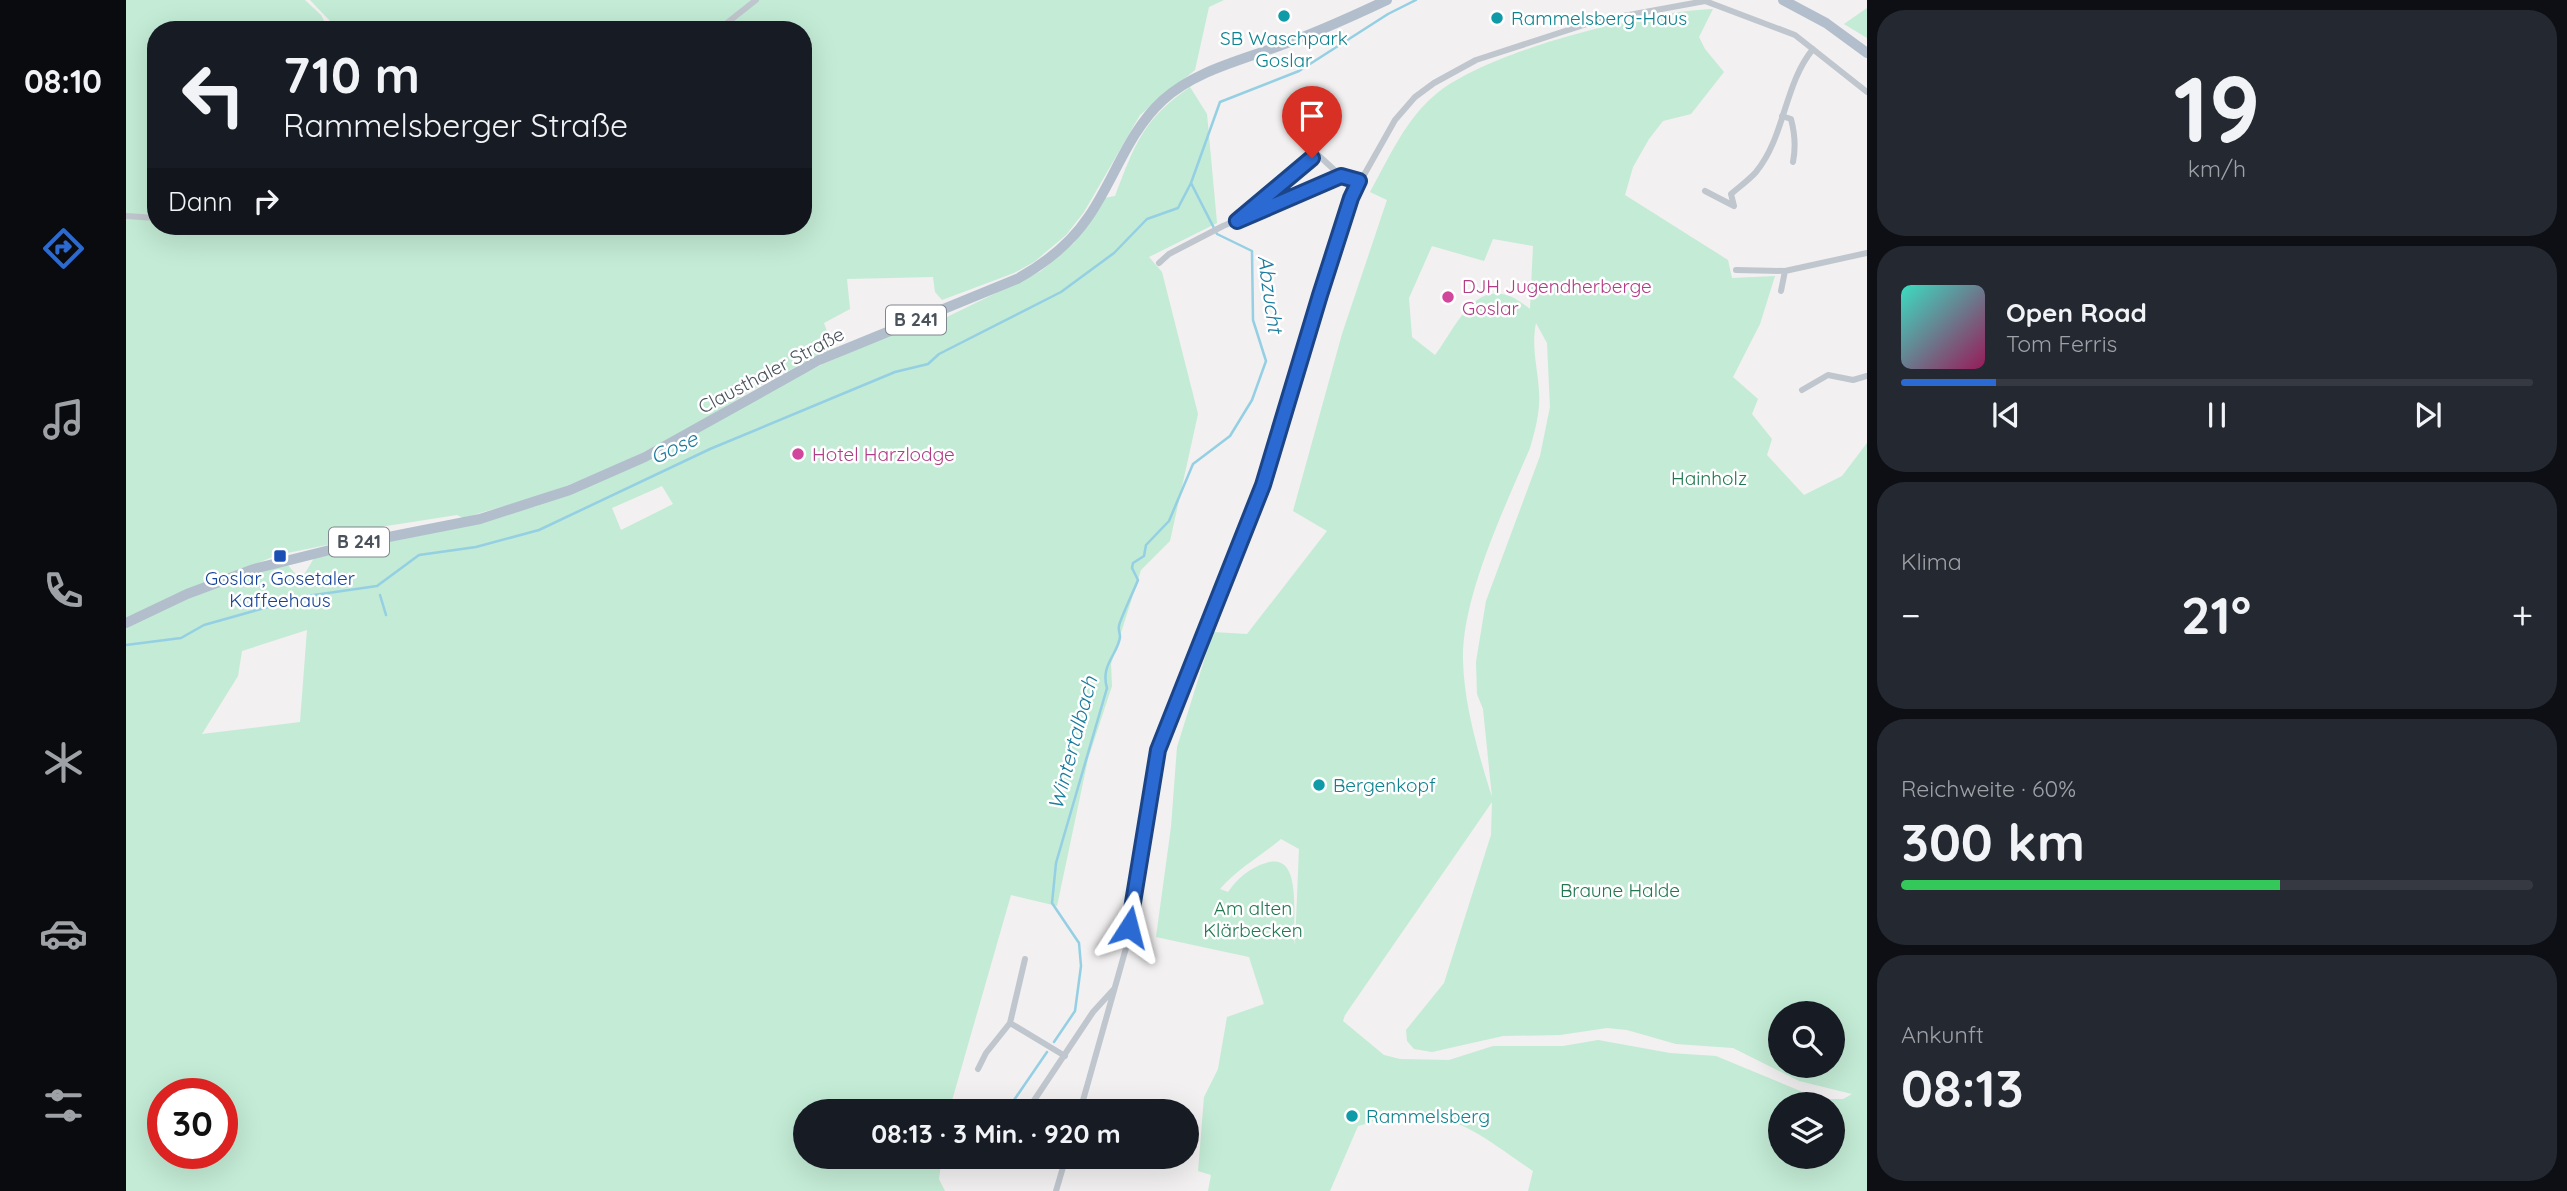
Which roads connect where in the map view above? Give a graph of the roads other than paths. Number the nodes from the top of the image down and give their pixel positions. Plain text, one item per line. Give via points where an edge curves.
1 (756, 0) edge
2 (1387, 0) edge
3 (1708, 0) edge
4 (1770, 0) edge
5 (1783, 0) edge
6 (1794, 7) junction
7 (729, 21) edge
8 (1813, 49) junction
9 (1867, 53) edge
10 (1867, 92) edge
11 (1782, 116) junction
12 (1793, 162) dead end
13 (1341, 176) junction
14 (1359, 181) junction
15 (1705, 191) dead end
16 (126, 215) edge
17 (147, 217) edge
18 (1237, 221) junction
19 (1867, 253) edge
20 (1159, 263) dead end
21 (1736, 270) dead end
22 (1785, 271) junction
23 (1781, 291) dead end
24 (1867, 376) edge
25 (1802, 390) dead end
26 (126, 623) edge
27 (1024, 959) dead end
28 (1116, 988) junction
29 (1010, 1023) junction
30 (1065, 1056) junction
31 (978, 1069) dead end
32 (1035, 1099) edge
33 (1084, 1099) edge
34 (1062, 1169) edge
35 (1056, 1191) edge

1 - 7 street
2 - 26 main road, Clausthaler Straße / B 241 via 1322,30 1216,68 1173,92 1136,132 1076,233 1017,279 819,360 645,457 570,490 480,519 358,542 254,569
3 - 8 street via 1795,35
3 - 14 street via 1596,21 1454,70 1415,97 1395,120
4 - 6 main road
5 - 6 main road
6 - 9 main road via 1826,23
8 - 10 street
8 - 11 street via 1802,63
11 - 12 street via 1791,119 1796,148
11 - 15 street via 1756,171 1731,194 1734,206
13 - 14 street
13 - 18 street
13 - 18 street via 1314,156
14 - 28 street via 1263,485 1158,750
16 - 17 street
18 - 20 street
19 - 22 street
21 - 22 street
22 - 23 street
24 - 25 street via 1853,380 1828,375
27 - 29 street
28 - 30 street via 1093,1012
28 - 33 street
29 - 30 street
29 - 31 street
30 - 32 street
34 - 35 street

